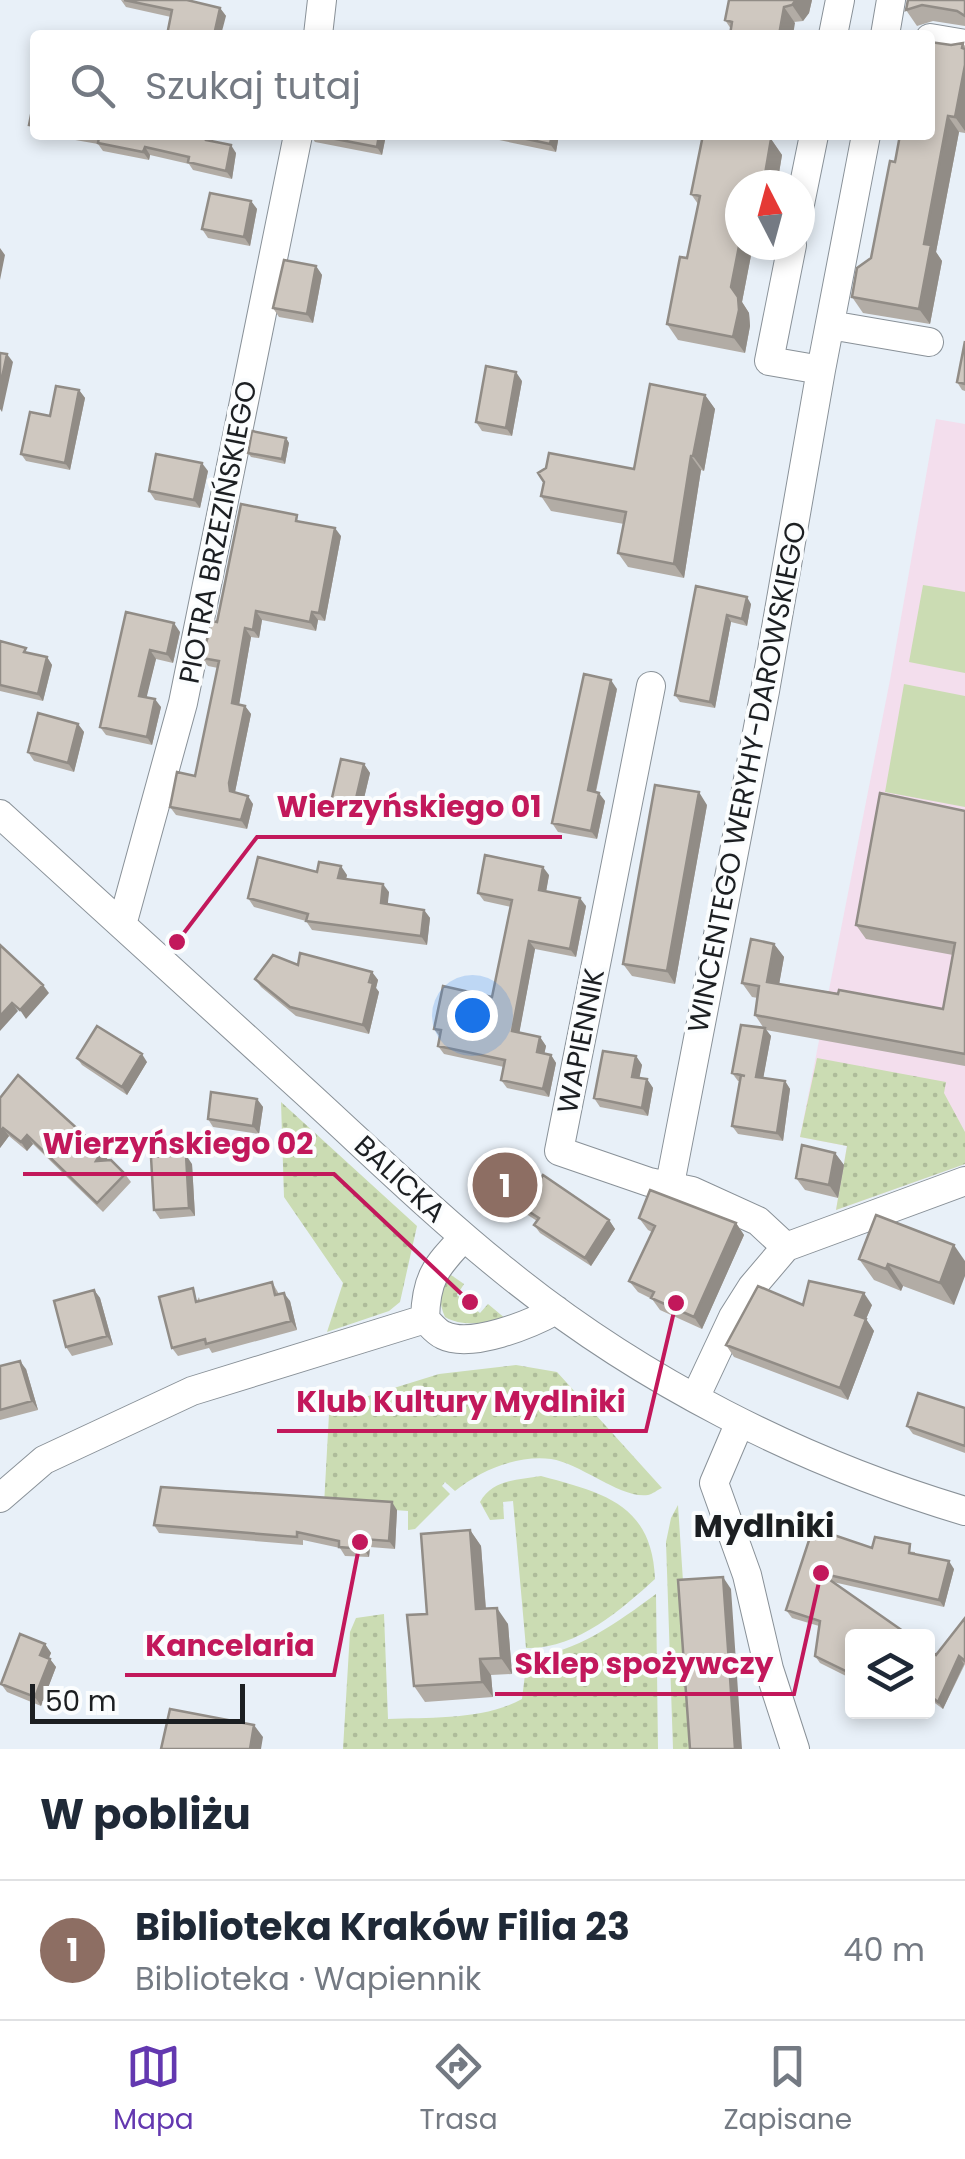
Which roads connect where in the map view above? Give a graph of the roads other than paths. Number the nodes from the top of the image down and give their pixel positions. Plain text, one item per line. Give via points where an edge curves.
1 (322, 0) edge
2 (840, 0) edge
3 (891, 0) edge
4 (319, 30) edge
5 (834, 30) edge
6 (894, 30) edge
7 (935, 39) edge
8 (965, 44) edge
9 (297, 140) edge
10 (813, 140) edge
11 (865, 140) edge
12 (807, 170) edge
13 (789, 260) edge
14 (830, 325) junction
15 (929, 342) dead end
16 (822, 370) junction
17 (651, 686) dead end
18 (0, 814) edge
19 (122, 925) junction
20 (965, 1182) edge
21 (670, 1184) junction
22 (464, 1237) junction
23 (786, 1247) junction
24 (556, 1310) junction
25 (425, 1319) junction
26 (695, 1398) junction
27 (740, 1422) junction
28 (0, 1498) edge
29 (965, 1510) edge
30 (795, 1749) edge

1 - 4 street
2 - 5 street
3 - 6 street
7 - 8 street
9 - 19 street, PIOTRA BRZEZIŃSKIEGO via 183,702
10 - 12 street
11 - 14 street, WINCENTEGO WERYHY-DAROWSKIEGO
13 - 16 street via 770,361
14 - 15 street
14 - 16 street, WINCENTEGO WERYHY-DAROWSKIEGO
16 - 21 street, WINCENTEGO WERYHY-DAROWSKIEGO
17 - 21 street, WAPIENNIK via 559,1151
18 - 19 street, BALICKA
19 - 22 street, BALICKA
20 - 23 street
21 - 23 street, WAPIENNIK via 758,1222
22 - 24 street, BALICKA
22 - 25 street via 430,1278
23 - 26 street via 733,1317
24 - 25 street via 526,1327 468,1338 445,1336
24 - 26 street, BALICKA
25 - 28 street via 192,1391 44,1460
26 - 27 street, BALICKA
27 - 29 street, BALICKA via 846,1469
27 - 30 street via 714,1483 748,1576

